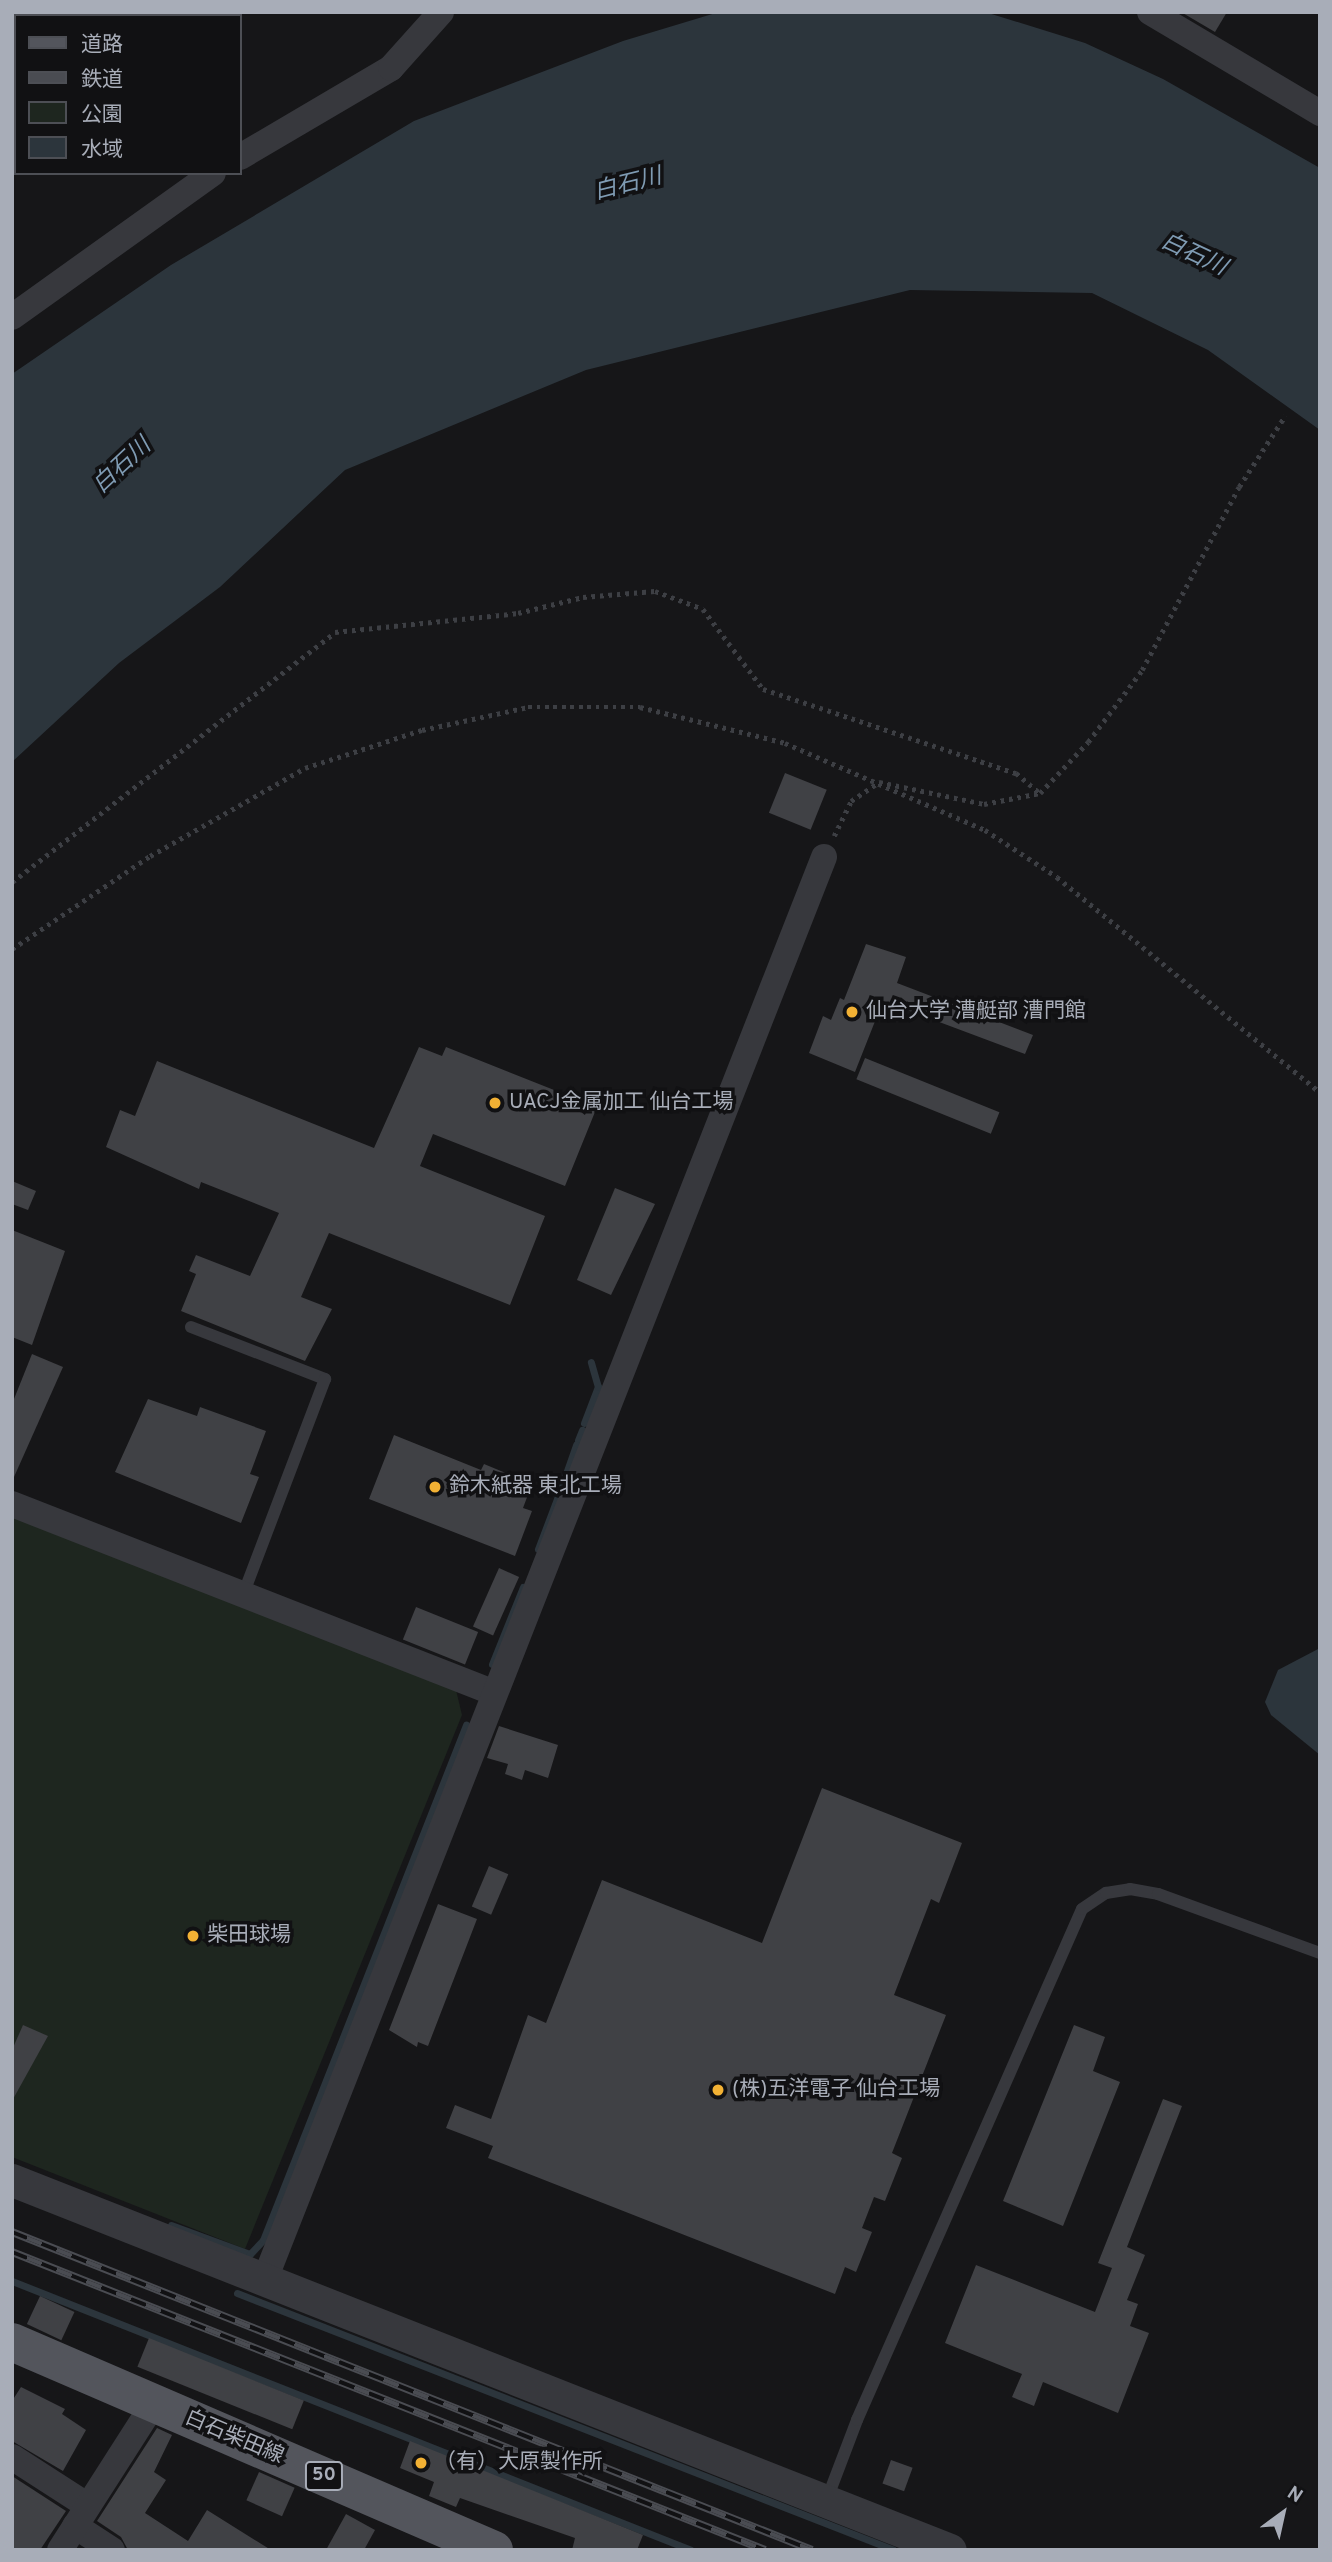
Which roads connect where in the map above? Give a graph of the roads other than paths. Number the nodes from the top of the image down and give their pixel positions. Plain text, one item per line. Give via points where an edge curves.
1 (441, 12) edge
2 (1150, 12) edge
3 (1320, 113) edge
4 (242, 156) edge
5 (211, 175) edge
6 (12, 317) edge
7 (824, 857) road end
8 (191, 1327) dead end
9 (12, 1504) edge
10 (243, 1595) junction
11 (492, 1692) junction
12 (1320, 1953) edge
13 (12, 2180) edge
14 (265, 2279) junction
15 (12, 2342) edge
16 (154, 2403) junction
17 (12, 2457) edge
18 (827, 2500) junction
19 (82, 2516) junction
20 (60, 2550) edge
21 (112, 2550) edge
22 (494, 2550) edge
23 (950, 2550) edge

1 - 4 street via 391,68
2 - 3 street
5 - 6 street
7 - 11 street via 603,1424
8 - 10 lane via 325,1379
9 - 10 street
10 - 11 street
11 - 14 street
12 - 18 lane via 1158,1894 1106,1893 1082,1909 867,2394
13 - 14 street
14 - 18 street
15 - 16 main road, 白石柴田線 / 50
16 - 19 street
16 - 22 main road, 白石柴田線 / 50
17 - 19 street
18 - 23 street
19 - 20 street
19 - 21 street

